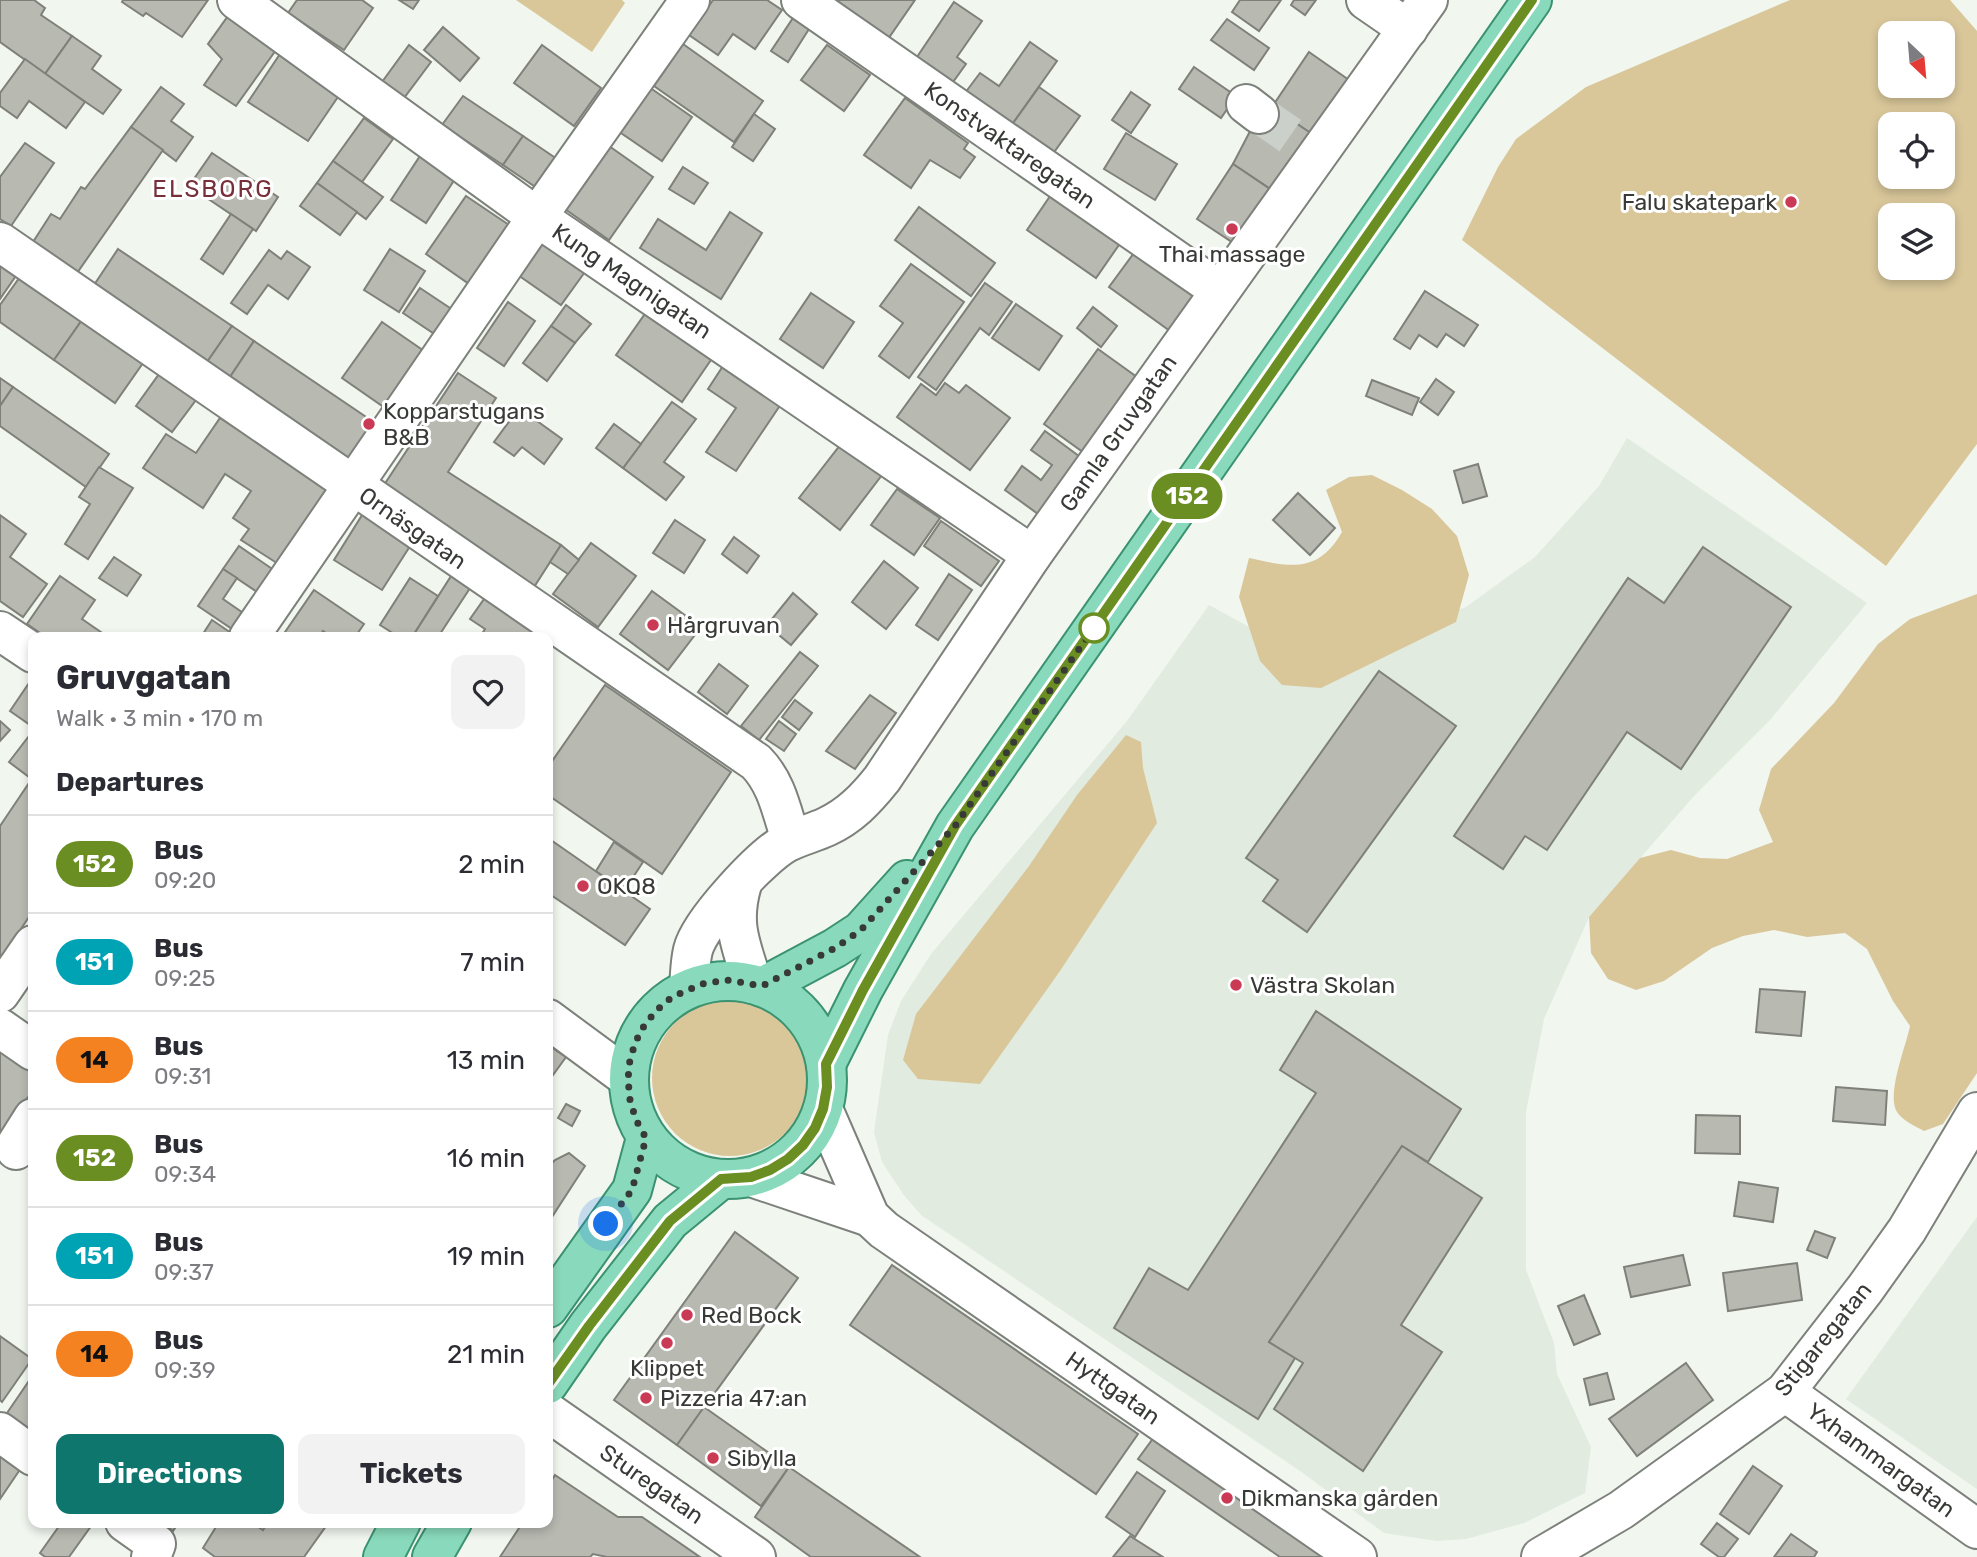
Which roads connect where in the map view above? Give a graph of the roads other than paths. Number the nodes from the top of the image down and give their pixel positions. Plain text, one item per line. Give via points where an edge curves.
1 (237, 0) edge
2 (690, 0) edge
3 (801, 0) edge
4 (1366, 0) edge
5 (1532, 0) edge
6 (1418, 15) edge
7 (537, 217) junction
8 (0, 242) edge
9 (1219, 290) junction
10 (354, 486) junction
11 (1032, 555) junction
12 (0, 631) edge
13 (252, 632) edge
14 (28, 650) edge
15 (955, 826) junction
16 (790, 840) junction
17 (742, 884) junction
18 (28, 952) edge
19 (758, 985) junction
20 (689, 988) junction
21 (0, 993) edge
22 (553, 1023) edge
23 (0, 1028) edge
24 (28, 1048) edge
25 (826, 1064) junction
26 (628, 1079) junction
27 (823, 1109) junction
28 (1977, 1112) edge
29 (646, 1138) junction
30 (736, 1178) junction
31 (870, 1217) junction
32 (553, 1301) edge
33 (553, 1377) edge
34 (1785, 1392) junction
35 (553, 1415) edge
36 (0, 1432) edge
37 (28, 1452) edge
38 (131, 1528) edge
39 (398, 1528) edge
40 (449, 1528) edge
41 (1977, 1529) edge
42 (153, 1551) edge
43 (383, 1557) edge
44 (432, 1557) edge
45 (756, 1557) edge
46 (1357, 1557) edge
47 (1541, 1557) edge

1 - 7 street, Kung Magnigatan
2 - 7 street
3 - 9 street, Konstvaktaregatan
4 - 6 street
5 - 15 main road
6 - 9 street, Gamla Gruvgatan via 1311,149
7 - 10 street
7 - 11 street, Kung Magnigatan
8 - 10 street, Ornäsgatan
9 - 11 street, Gamla Gruvgatan
10 - 13 street
10 - 16 street, Ornäsgatan via 756,762 777,795
11 - 16 street, Gamla Gruvgatan via 863,803 826,828
12 - 14 street
15 - 19 main road via 861,930 835,948
15 - 25 main road
16 - 17 street, Gamla Gruvgatan via 771,852
17 - 19 street via 735,920
17 - 20 street, Gamla Gruvgatan via 710,918 693,948
18 - 21 street
19 - 20 main road via 727,980
19 - 25 main road via 792,1004 804,1017
20 - 26 main road via 672,997 645,1024 630,1059
22 - 26 street
23 - 24 street
25 - 27 main road
26 - 29 main road via 636,1120
27 - 30 main road via 815,1128 788,1159 770,1170
27 - 31 street, Hyttgatan
28 - 34 street, Stigaregatan via 1906,1230
29 - 30 main road via 679,1167
29 - 32 main road via 632,1190
30 - 31 street, Hyttgatan
30 - 33 main road via 670,1221
31 - 46 street, Hyttgatan
34 - 41 street, Yxhammargatan
34 - 47 street, Stigaregatan via 1621,1510
35 - 45 street, Sturegatan
36 - 37 street
38 - 42 street
39 - 43 main road
40 - 44 main road

